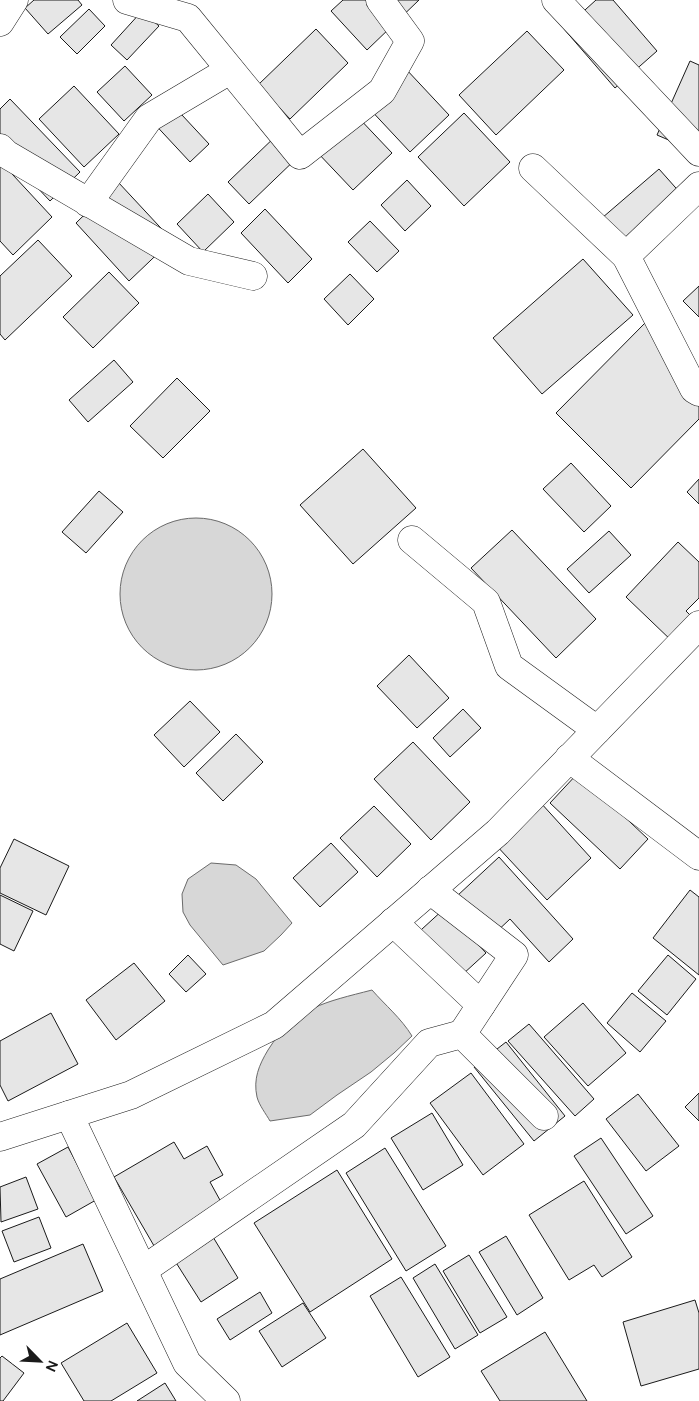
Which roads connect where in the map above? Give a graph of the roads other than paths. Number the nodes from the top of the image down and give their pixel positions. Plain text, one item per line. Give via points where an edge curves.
1 (14, 0) edge
2 (127, 0) edge
3 (380, 0) edge
4 (556, 0) edge
5 (0, 22) edge
6 (230, 70) junction
7 (0, 148) edge
8 (699, 152) edge
9 (533, 168) dead end
10 (699, 186) edge
11 (88, 202) junction
12 (626, 256) junction
13 (254, 276) dead end
14 (699, 392) edge
15 (412, 540) dead end
16 (699, 626) edge
17 (597, 730) junction
18 (569, 758) junction
19 (699, 856) edge
20 (430, 890) junction
21 (393, 922) junction
22 (481, 1005) junction
23 (462, 1034) junction
24 (69, 1115) junction
25 (544, 1116) dead end
26 (0, 1137) edge
27 (143, 1270) junction
28 (226, 1401) edge

1 - 5 street
2 - 6 street via 188,18
3 - 6 street via 410,41 382,91 300,155
4 - 8 street
6 - 11 street via 149,118
7 - 11 street
9 - 12 street
10 - 12 street
11 - 13 street via 189,261
12 - 14 street via 694,389
15 - 17 street via 486,602 509,666
16 - 17 street
17 - 18 street
18 - 19 street
18 - 20 street via 498,832
20 - 21 street
20 - 22 street via 514,955
21 - 22 street
21 - 24 street via 274,1025 131,1095
22 - 23 street
23 - 25 street
23 - 27 street via 429,1043 354,1125
24 - 26 street
24 - 27 street
27 - 28 street via 187,1363

